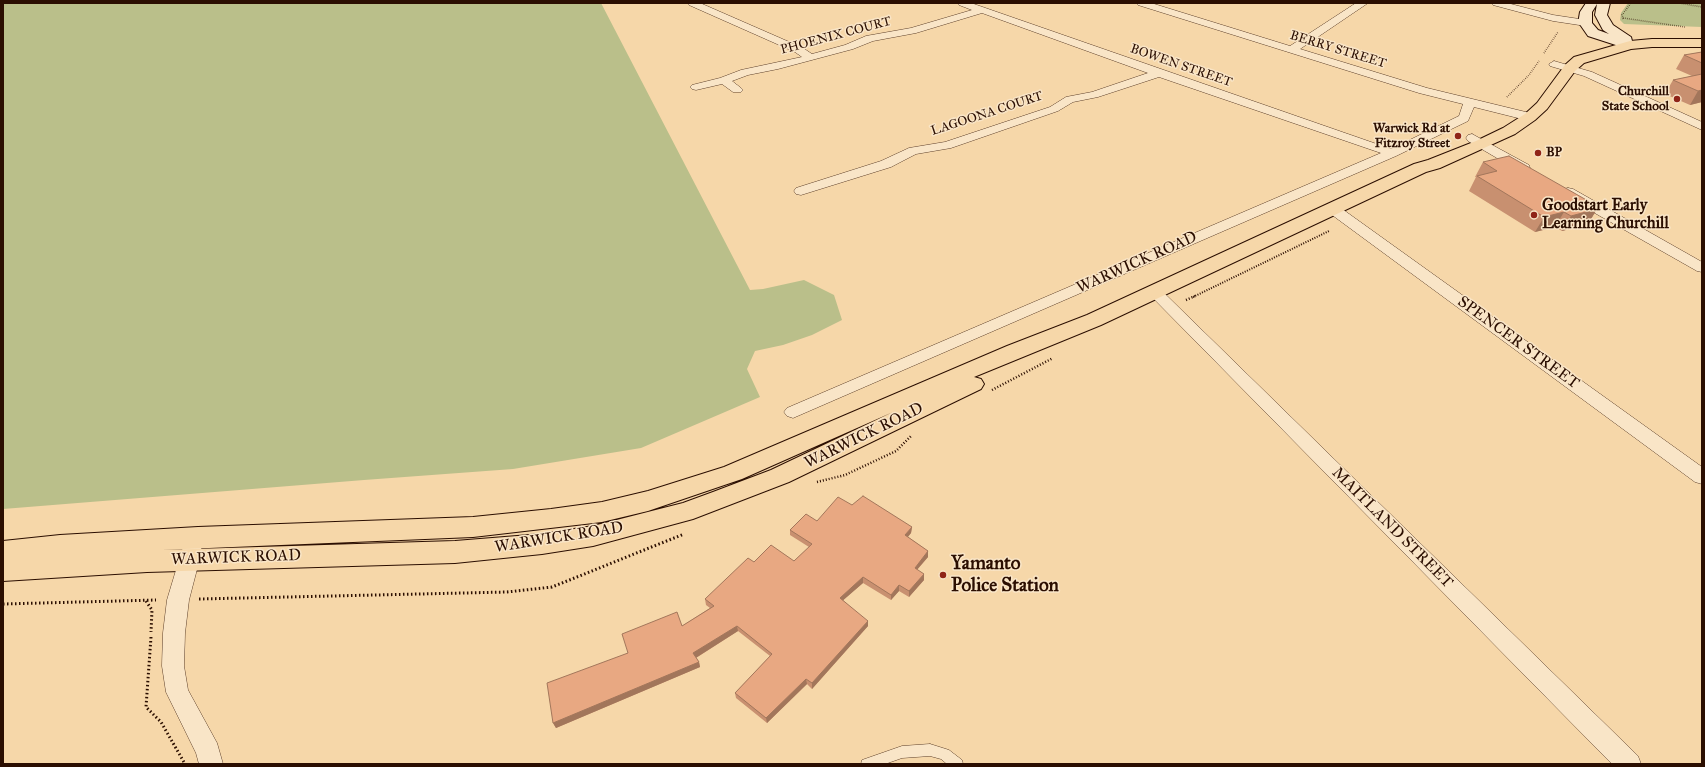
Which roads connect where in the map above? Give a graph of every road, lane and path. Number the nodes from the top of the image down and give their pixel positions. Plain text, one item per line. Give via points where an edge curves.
1 (692, 3) edge
2 (962, 3) edge
3 (1142, 3) edge
4 (1363, 3) edge
5 (1496, 3) edge
6 (1592, 3) edge
7 (1631, 3) edge
8 (1679, 3) edge
9 (1702, 7) edge
10 (1603, 9) edge
11 (982, 10) junction
12 (1623, 18) junction
13 (1566, 20) junction
14 (1625, 22) dead end
15 (1586, 23) junction
16 (1685, 27) dead end
17 (1702, 36) edge
18 (1620, 40) junction
19 (1702, 43) edge
20 (1291, 50) junction
21 (810, 58) junction
22 (1570, 68) junction
23 (1159, 73) junction
24 (1550, 76) junction
25 (724, 80) junction
26 (696, 87) dead end
27 (737, 90) dead end
28 (1505, 99) dead end
29 (1470, 102) junction
30 (1527, 102) dead end
31 (1522, 115) junction
32 (1702, 126) edge
33 (1477, 141) junction
34 (1392, 153) junction
35 (1532, 172) edge
36 (1560, 188) edge
37 (801, 191) dead end
38 (1333, 209) junction
39 (1702, 268) edge
40 (1155, 292) junction
41 (1094, 320) junction
42 (793, 412) dead end
43 (1702, 477) edge
44 (198, 537) junction
45 (3, 552) edge
46 (188, 560) junction
47 (3, 570) edge
48 (211, 764) edge
49 (867, 764) edge
50 (957, 764) edge
51 (1629, 764) edge

1 - 21 street via 799,50
2 - 11 street, BOWEN STREET
3 - 20 street, BERRY STREET
4 - 20 street
5 - 13 street
6 - 15 main road via 1586,12
7 - 12 path via 1622,15
8 - 9 path
10 - 12 path
10 - 18 main road via 1611,31
11 - 21 street, PHOENIX COURT via 912,31 870,38
11 - 23 street, BOWEN STREET
12 - 14 path
12 - 16 path
13 - 15 street
13 - 28 path via 1529,75
15 - 18 main road via 1593,33
17 - 18 main road, WARWICK ROAD
18 - 19 main road, WARWICK ROAD
18 - 22 main road, WARWICK ROAD via 1579,60
18 - 24 main road, WARWICK ROAD via 1593,42 1569,52
20 - 29 street, BERRY STREET via 1423,91
21 - 25 street, PHOENIX COURT via 745,72
22 - 24 main road, WARWICK ROAD
22 - 24 street
22 - 32 street via 1596,77
23 - 34 street, BOWEN STREET
23 - 37 street, LAGOONA COURT via 1094,95 1070,99 1054,109 947,145 913,151 886,164
24 - 31 main road, WARWICK ROAD via 1542,106
25 - 26 street, PHOENIX COURT
25 - 27 street
29 - 31 street, BERRY STREET
29 - 34 street, WARWICK ROAD via 1464,118
30 - 31 main road, WARWICK ROAD
31 - 33 main road, WARWICK ROAD via 1504,121
33 - 35 street
33 - 38 main road, WARWICK ROAD via 1434,164 1420,168
34 - 42 street, WARWICK ROAD
36 - 39 street
38 - 40 main road, WARWICK ROAD
38 - 43 street, SPENCER STREET
40 - 41 main road, WARWICK ROAD
40 - 51 street, MAITLAND STREET
41 - 44 main road, WARWICK ROAD via 930,387 740,470 648,501 602,512 472,527
41 - 46 main road, WARWICK ROAD via 1012,364 786,473 722,499 647,523 593,536 542,544 455,552
44 - 45 main road, WARWICK ROAD
44 - 46 street
46 - 47 main road, WARWICK ROAD
46 - 48 street via 178,600 173,666 177,692 208,751
49 - 50 lane via 902,752 930,750 944,754

